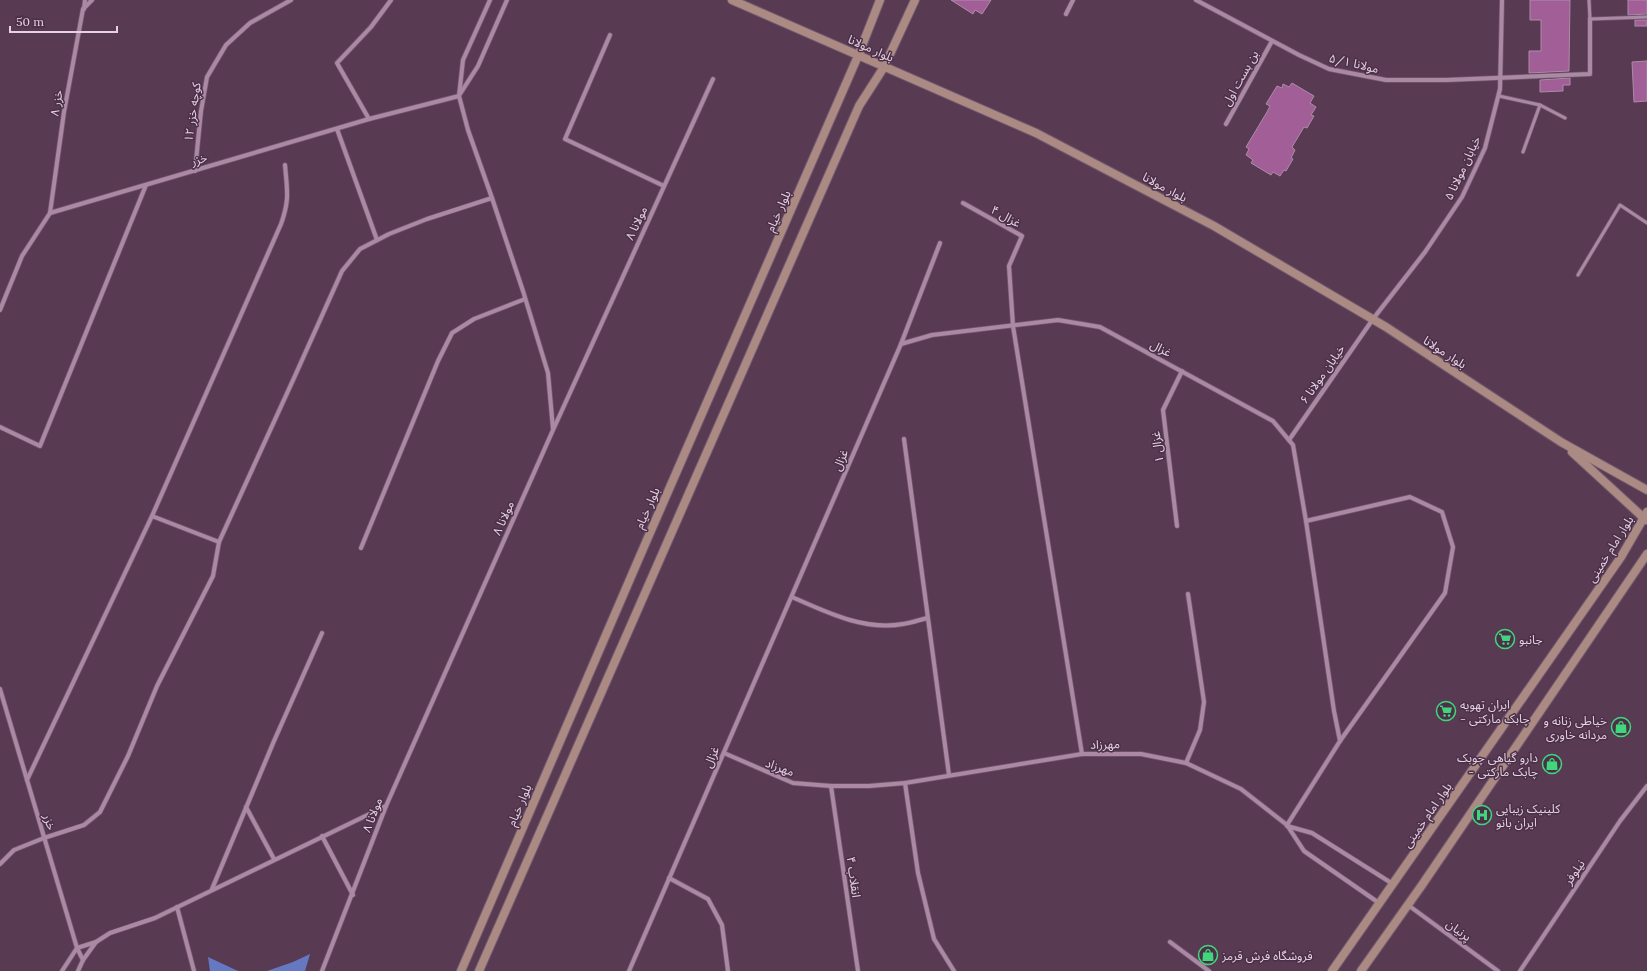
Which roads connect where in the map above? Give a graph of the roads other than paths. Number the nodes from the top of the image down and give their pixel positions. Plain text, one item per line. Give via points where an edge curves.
1 (85, 0) edge
2 (92, 0) edge
3 (291, 0) edge
4 (390, 0) edge
5 (490, 0) edge
6 (507, 0) edge
7 (732, 0) edge
8 (880, 0) edge
9 (915, 0) edge
10 (1073, 0) edge
11 (1196, 0) edge
12 (1502, 0) edge
13 (1590, 0) edge
14 (84, 9) junction
15 (1066, 14) dead end
16 (1647, 17) edge
17 (1590, 19) junction
18 (610, 35) dead end
19 (1272, 41) junction
20 (858, 56) junction
21 (884, 67) junction
22 (713, 79) dead end
23 (1501, 79) junction
24 (459, 96) junction
25 (1499, 96) junction
26 (1540, 105) junction
27 (1565, 118) dead end
28 (369, 119) junction
29 (1226, 124) dead end
30 (336, 129) junction
31 (1523, 152) dead end
32 (284, 165) dead end
33 (195, 170) junction
34 (146, 186) junction
35 (664, 186) junction
36 (492, 198) junction
37 (963, 203) dead end
38 (50, 213) junction
39 (1647, 223) edge
40 (377, 240) junction
41 (940, 243) dead end
42 (1578, 275) dead end
43 (525, 299) junction
44 (0, 310) edge
45 (1373, 319) junction
46 (1013, 326) junction
47 (902, 344) junction
48 (1182, 371) junction
49 (0, 426) edge
50 (553, 430) junction
51 (904, 439) dead end
52 (1288, 440) junction
53 (1561, 442) junction
54 (1647, 490) edge
55 (152, 516) junction
56 (1646, 517) edge
57 (1306, 521) junction
58 (1177, 526) dead end
59 (219, 542) junction
60 (361, 548) dead end
61 (1647, 554) edge
62 (1188, 594) dead end
63 (792, 597) junction
64 (927, 618) junction
65 (322, 633) dead end
66 (0, 689) edge
67 (1340, 741) junction
68 (724, 754) junction
69 (1082, 754) junction
70 (1186, 763) junction
71 (948, 775) junction
72 (27, 780) junction
73 (906, 783) junction
74 (831, 786) junction
75 (1647, 786) edge
76 (386, 806) junction
77 (246, 807) junction
78 (1287, 826) junction
79 (322, 836) junction
80 (44, 838) junction
81 (274, 859) junction
82 (0, 864) edge
83 (669, 878) junction
84 (1393, 884) junction
85 (212, 890) junction
86 (353, 895) junction
87 (1379, 903) junction
88 (1408, 905) junction
89 (177, 907) junction
90 (96, 942) junction
91 (1170, 942) dead end
92 (77, 948) junction
93 (83, 960) junction
94 (62, 971) edge
95 (78, 971) edge
96 (194, 971) edge
97 (322, 971) edge
98 (461, 971) edge
99 (479, 971) edge
100 (629, 971) edge
101 (728, 971) edge
102 (858, 971) edge
103 (954, 971) edge
104 (1209, 971) edge
105 (1332, 971) edge
106 (1361, 971) edge
107 (1498, 971) edge
108 (1520, 971) edge

1 - 14 street, خزر ۸
2 - 14 street
3 - 33 street, کوچه خزر ۱۲ via 250,22 226,44 207,77
4 - 28 street via 371,27 337,63
5 - 24 street via 463,60
6 - 24 street via 478,66
7 - 20 street, بلوار مولانا
8 - 20 street, بلوار خیام
9 - 21 street
10 - 15 street
11 - 19 street, مولانا ۵/۱
12 - 23 street, خیابان مولانا ۵
13 - 17 lane
14 - 38 street, خزر ۸ via 64,112
16 - 17 lane
17 - 23 street, مولانا ۵/۱ via 1590,74
18 - 35 street via 565,139
19 - 23 street, مولانا ۵/۱ via 1329,69 1386,80
19 - 29 street, بن بست اول
20 - 21 street, بلوار مولانا
20 - 98 street, بلوار خیام
21 - 45 street, بلوار مولانا via 1043,137 1214,226
21 - 99 street via 859,106
22 - 35 street, مولانا ۸
23 - 25 street, خیابان مولانا ۵
24 - 28 street, خزر
24 - 36 street
25 - 26 lane
25 - 45 street, خیابان مولانا ۵ via 1485,148 1462,197 1425,252
26 - 27 lane
26 - 31 lane
28 - 30 street, خزر
30 - 33 street, خزر
30 - 40 street
32 - 55 street via 288,198 283,219
33 - 34 street, خزر
34 - 38 street, خزر
34 - 49 street via 40,446
35 - 50 street, مولانا ۸
36 - 40 street via 427,219
36 - 43 street
37 - 46 street, غزال ۴ via 1022,236 1009,266
38 - 44 street via 22,256
39 - 42 lane via 1620,205
40 - 59 street via 360,249 342,271
41 - 47 street
43 - 50 street via 548,373
43 - 60 street via 474,319 452,333
45 - 52 street, خیابان مولانا ۶
45 - 53 street, بلوار مولانا
46 - 47 street, غزال via 932,335
46 - 48 street, غزال via 1058,320 1100,327
46 - 69 street
47 - 63 street, غزال
48 - 52 street, غزال via 1273,421
48 - 58 street, غزال ۱ via 1163,410
50 - 76 street, مولانا ۸
51 - 64 street
52 - 57 street, غزال via 1293,445
53 - 54 street, بلوار مولانا
53 - 56 street, بلوار مولانا
55 - 59 street
55 - 72 street
56 - 84 street, بلوار امام خمینی via 1621,557
57 - 67 street, غزال
57 - 67 street via 1410,497 1442,512 1453,547 1446,593
59 - 80 street via 213,576 157,686 128,756 100,812 84,825
61 - 88 street
62 - 70 street via 1204,702 1200,730
63 - 64 street via 830,614 866,624 902,625
63 - 68 street, غزال
64 - 71 street
65 - 77 street
66 - 72 street, خزر
67 - 78 street
68 - 74 street, مهرزاد via 793,783
68 - 83 street, غزال
69 - 70 street, مهرزاد via 1141,754
69 - 71 street, مهرزاد
70 - 78 street, مهرزاد via 1241,788
71 - 73 street, مهرزاد
72 - 80 street, خزر
73 - 74 street, مهرزاد
73 - 103 street via 918,873 934,939
74 - 102 street, انقلاب ۴
75 - 108 street, نیلوفر via 1620,821
76 - 79 street
76 - 86 street, مولانا ۸
77 - 81 street
77 - 85 street
78 - 84 street via 1312,834
78 - 87 street via 1304,851
79 - 81 street
79 - 86 street
80 - 82 street via 14,850
80 - 92 street, خزر
81 - 85 street
83 - 100 street, غزال
83 - 101 street via 708,899 722,926
84 - 87 street, بلوار امام خمینی
85 - 89 street
86 - 97 street, مولانا ۸
87 - 105 street, بلوار امام خمینی
88 - 106 street
88 - 107 street, پرنیان
89 - 90 street via 155,918 110,933
89 - 96 street
90 - 92 street
90 - 93 street
91 - 104 street
92 - 93 street, خزر
92 - 94 street
93 - 95 street

